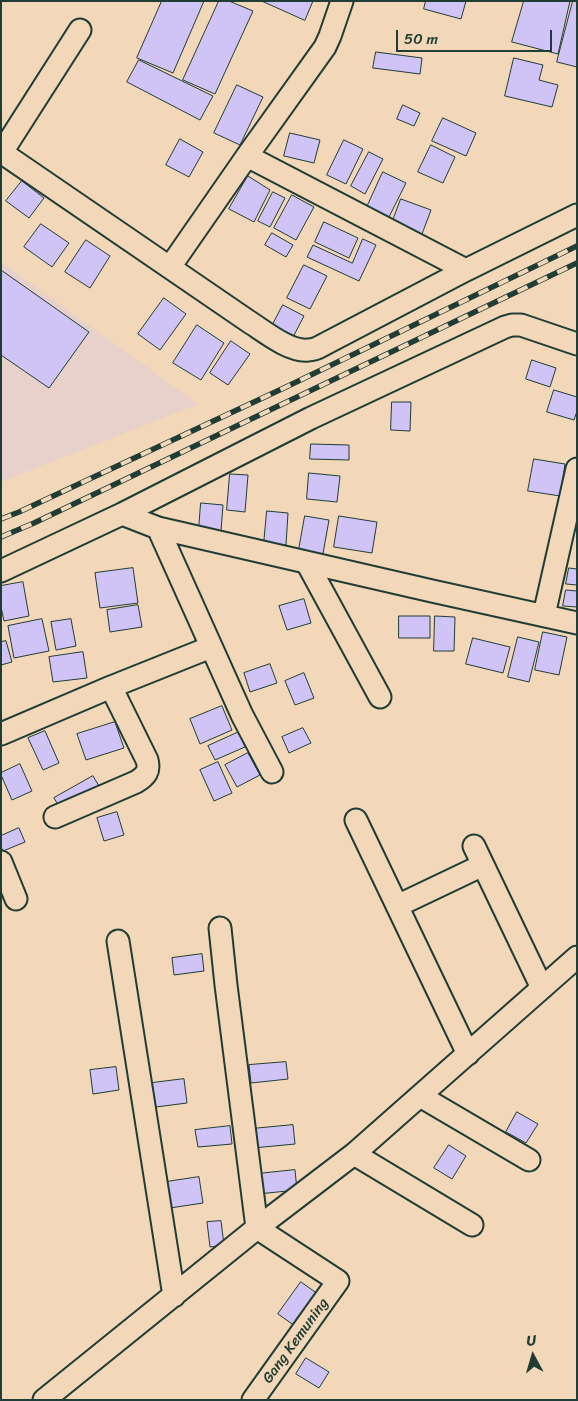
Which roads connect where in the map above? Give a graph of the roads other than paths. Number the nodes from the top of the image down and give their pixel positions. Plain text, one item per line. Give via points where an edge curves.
1 (342, 1) edge
2 (80, 30) dead end
3 (2, 152) edge
4 (247, 156) junction
5 (577, 215) edge
6 (170, 267) junction
7 (466, 270) junction
8 (577, 344) edge
9 (575, 482) edge
10 (122, 514) junction
11 (158, 528) junction
12 (307, 563) junction
13 (1, 571) edge
14 (544, 615) junction
15 (577, 622) edge
16 (211, 647) junction
17 (112, 687) junction
18 (380, 697) dead end
19 (1, 734) edge
20 (272, 772) dead end
21 (55, 818) dead end
22 (356, 820) dead end
23 (1, 862) edge
24 (16, 900) dead end
25 (397, 906) junction
26 (220, 928) dead end
27 (118, 941) dead end
28 (577, 957) edge
29 (542, 988) junction
30 (468, 1054) junction
31 (420, 1096) junction
32 (354, 1154) junction
33 (529, 1160) dead end
34 (472, 1225) dead end
35 (257, 1228) junction
36 (174, 1296) junction
37 (44, 1400) edge
38 (253, 1400) edge

1 - 4 street via 325,47
2 - 3 street
3 - 6 street
4 - 6 street
4 - 7 street
5 - 7 street
6 - 7 street via 248,321 289,346 307,351 323,346
8 - 10 street via 512,324 311,418
9 - 14 street
10 - 11 street
10 - 13 street
11 - 12 street
11 - 16 street
12 - 14 street
12 - 18 street
14 - 15 street
16 - 17 street
16 - 20 street
17 - 19 street
17 - 21 street via 148,760 147,774
22 - 25 street
23 - 24 street
25 - 29 street via 479,856
25 - 30 street
26 - 35 street
27 - 36 street
28 - 29 street
29 - 30 street
30 - 31 street
31 - 32 street
31 - 33 street
32 - 34 street
32 - 35 street
35 - 36 street
35 - 38 street, Gang Kemuning via 338,1281
36 - 37 street

